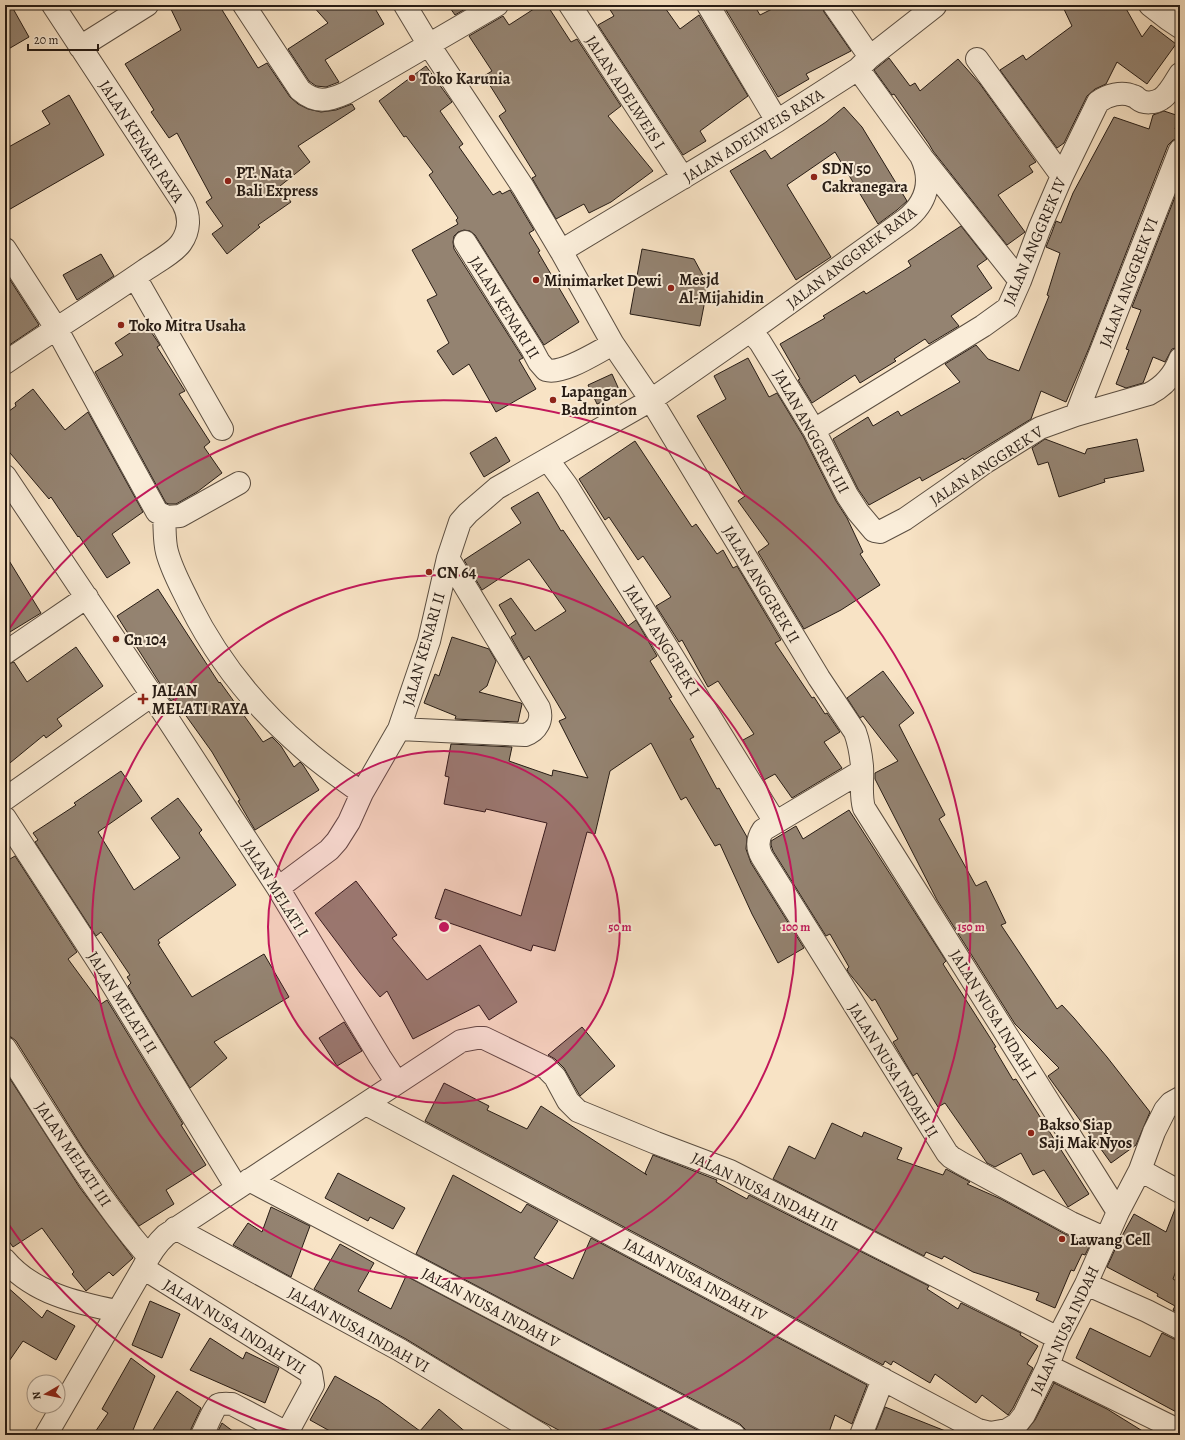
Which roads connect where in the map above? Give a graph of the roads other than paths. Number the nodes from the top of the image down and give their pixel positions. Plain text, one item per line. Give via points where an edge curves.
1 (53, 5) edge
2 (147, 5) edge
3 (244, 5) edge
4 (405, 5) edge
5 (497, 5) edge
6 (570, 5) edge
7 (708, 5) edge
8 (834, 5) edge
9 (1150, 5) edge
10 (935, 6) dead end
11 (1180, 27) edge
12 (429, 45) junction
13 (80, 47) junction
14 (977, 59) dead end
15 (864, 63) junction
16 (1180, 74) edge
17 (777, 121) junction
18 (1180, 150) edge
19 (921, 156) junction
20 (1062, 176) junction
21 (683, 178) junction
22 (465, 242) dead end
23 (5, 249) edge
24 (561, 251) junction
25 (135, 277) junction
26 (1020, 281) junction
27 (56, 328) junction
28 (750, 331) junction
29 (613, 344) junction
30 (7, 356) edge
31 (1180, 359) edge
32 (651, 400) junction
33 (1076, 415) junction
34 (222, 429) dead end
35 (814, 430) junction
36 (548, 460) junction
37 (5, 476) edge
38 (239, 483) dead end
39 (164, 516) junction
40 (874, 531) joint
41 (448, 558) junction
42 (87, 597) junction
43 (5, 653) edge
44 (152, 695) junction
45 (399, 729) junction
46 (862, 771) junction
47 (362, 793) junction
48 (5, 799) edge
49 (5, 818) edge
50 (769, 826) junction
51 (278, 888) junction
52 (5, 1048) edge
53 (397, 1083) junction
54 (1180, 1098) edge
55 (366, 1104) junction
56 (1140, 1170) junction
57 (243, 1184) junction
58 (1180, 1192) edge
59 (1118, 1212) junction
60 (175, 1228) junction
61 (1106, 1239) junction
62 (5, 1260) edge
63 (146, 1262) junction
64 (1086, 1284) junction
65 (117, 1311) junction
66 (1180, 1328) edge
67 (1058, 1338) junction
68 (1048, 1366) junction
69 (883, 1380) junction
70 (1024, 1415) joint
71 (1180, 1432) edge
72 (288, 1434) edge
73 (46, 1435) edge
74 (202, 1435) edge
75 (541, 1435) edge
76 (734, 1435) edge
77 (861, 1435) edge

1 - 13 street, JALAN KENARI RAYA
2 - 13 street
3 - 12 street via 293,82 302,93 315,99 331,99 346,93
4 - 12 street
5 - 12 street
6 - 21 street, JALAN ADELWEIS I
7 - 17 street
8 - 15 street, JALAN ANGGREK RAYA
9 - 11 street
10 - 15 street, JALAN ADELWEIS RAYA
12 - 24 street
13 - 25 street, JALAN KENARI RAYA via 183,203 187,214 187,231 178,247
14 - 20 street
15 - 17 street, JALAN ADELWEIS RAYA
15 - 19 street, JALAN ANGGREK RAYA
16 - 20 street, JALAN ANGGREK IV via 1165,96 1157,101 1147,103 1133,96 1118,94 1107,96 1098,102
17 - 21 street, JALAN ADELWEIS RAYA
18 - 33 street, JALAN ANGGREK VI
19 - 26 street
19 - 28 street, JALAN ANGGREK RAYA via 927,171 927,187 922,202 912,215
20 - 26 street, JALAN ANGGREK IV
21 - 24 street, JALAN ADELWEIS RAYA
22 - 29 street, JALAN KENARI II via 546,370 558,371
23 - 27 street
24 - 29 street
25 - 27 street, JALAN KENARI RAYA
25 - 34 street
26 - 35 street, JALAN ANGGREK IV via 1008,308 1002,313
27 - 30 street, JALAN KENARI RAYA
27 - 39 street via 153,507
28 - 32 street, JALAN ANGGREK RAYA
28 - 35 street, JALAN ANGGREK III via 760,342
29 - 32 street
31 - 33 street, JALAN ANGGREK V via 1169,379 1149,394
32 - 36 street, JALAN KENARI II
32 - 46 street, JALAN ANGGREK II via 819,678 855,732
33 - 40 street, JALAN ANGGREK V via 1040,428 984,462 893,526 880,532
35 - 40 street, JALAN ANGGREK III via 847,495 861,518
36 - 41 street, JALAN KENARI II via 497,488 468,513 460,522
36 - 50 street, JALAN ANGGREK I via 567,486
37 - 42 street
38 - 39 street via 180,516
39 - 47 street via 167,553 180,585 213,646 233,675 279,727
41 - 45 street, JALAN KENARI II via 429,641
41 - 45 street via 539,708 540,721 536,729 525,735
42 - 43 street
42 - 44 street
44 - 48 street
44 - 51 street, JALAN MELATI I
45 - 47 street, JALAN KENARI II
46 - 50 street
46 - 59 street, JALAN NUSA INDAH I via 864,808
47 - 51 street, JALAN KENARI II via 337,841 329,850
49 - 57 street, JALAN MELATI II
50 - 61 street, JALAN NUSA INDAH II via 760,836 758,843 762,857 947,1153 1071,1224
51 - 53 street, JALAN MELATI I
52 - 63 street, JALAN MELATI III
53 - 55 street
53 - 67 street, JALAN NUSA INDAH III via 461,1041 484,1038 546,1068 555,1077 568,1101 578,1111 730,1171
54 - 56 street, JALAN NUSA INDAH via 1165,1110
55 - 57 street
55 - 69 street, JALAN NUSA INDAH IV
56 - 58 street
56 - 59 street, JALAN NUSA INDAH
57 - 60 street
57 - 76 street, JALAN NUSA INDAH V
59 - 61 street, JALAN NUSA INDAH
60 - 63 street via 155,1245
60 - 75 street, JALAN NUSA INDAH VI via 400,1350
61 - 64 street, JALAN NUSA INDAH
62 - 65 street via 23,1276 56,1295 74,1302
63 - 65 street
63 - 72 street, JALAN NUSA INDAH VII via 311,1373 313,1385
64 - 66 street
64 - 67 street, JALAN NUSA INDAH
65 - 73 street
67 - 68 street, JALAN NUSA INDAH
68 - 70 street, JALAN NUSA INDAH
68 - 71 street
69 - 70 street, JALAN NUSA INDAH IV via 984,1432 1007,1430 1017,1424
69 - 77 street
72 - 74 street, JALAN NUSA INDAH VII via 232,1404 221,1404 216,1408

